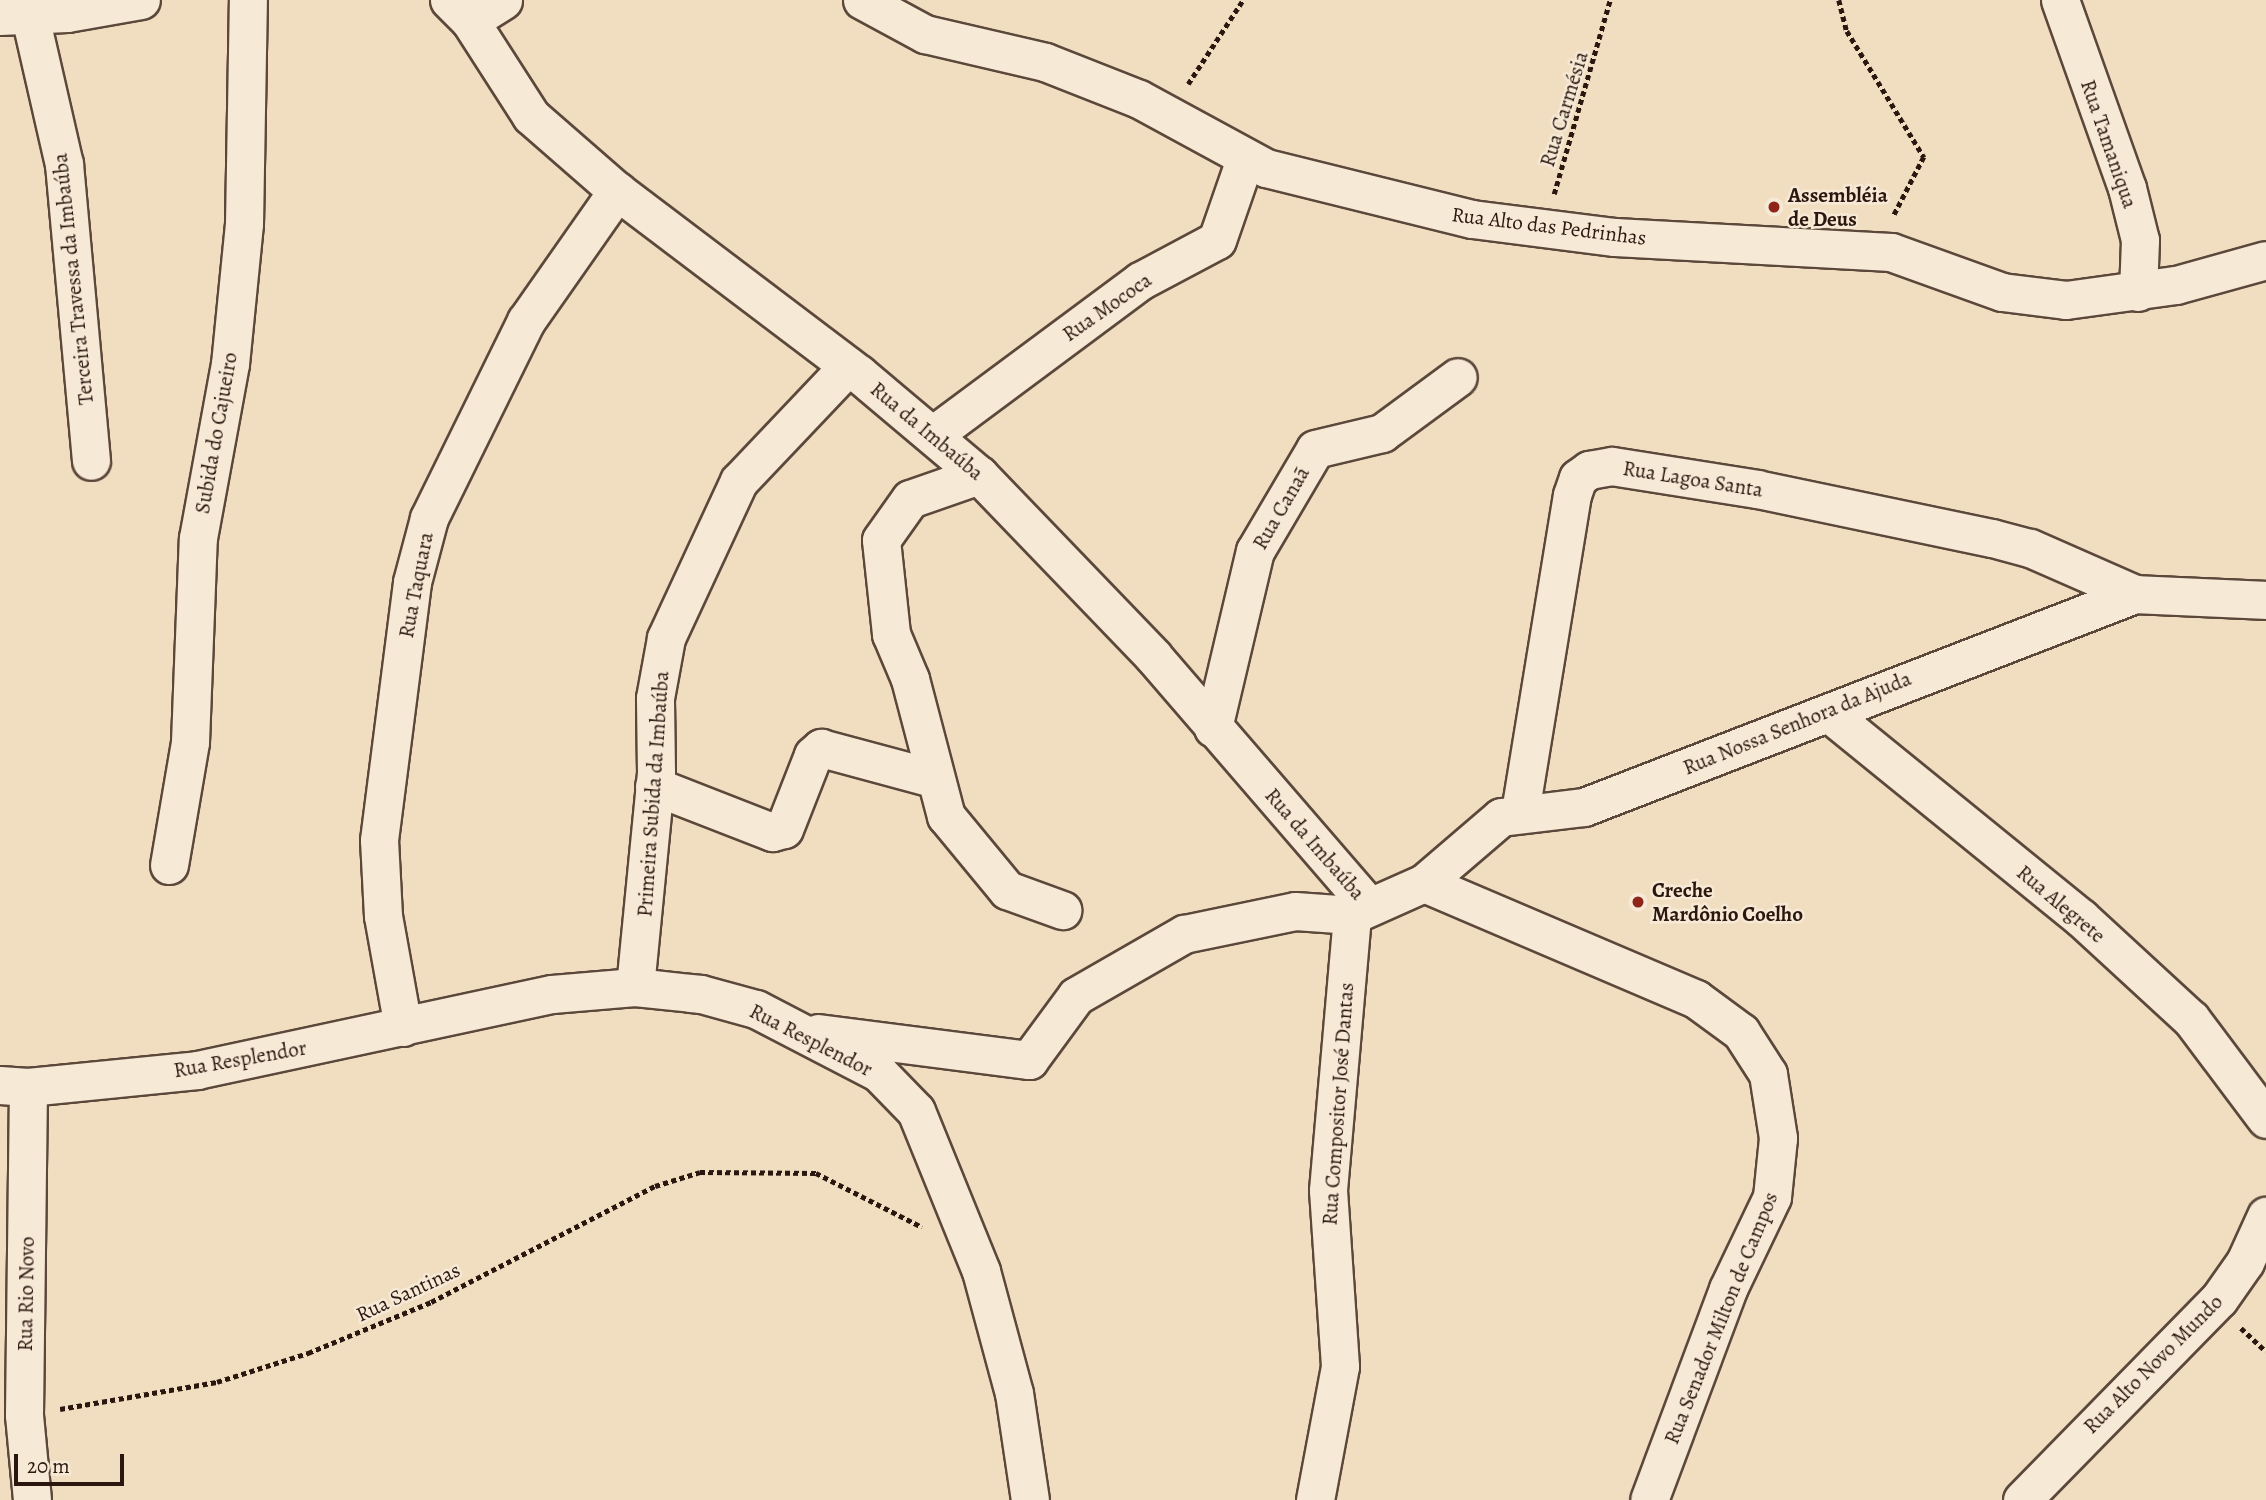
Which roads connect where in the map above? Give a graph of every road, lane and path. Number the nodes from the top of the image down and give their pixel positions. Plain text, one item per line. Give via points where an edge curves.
1 (141, 0) edge
2 (248, 0) edge
3 (503, 0) edge
4 (862, 0) edge
5 (1243, 0) edge
6 (1610, 0) edge
7 (1839, 0) edge
8 (2060, 0) edge
9 (460, 11) edge
10 (15, 16) edge
11 (1168, 116) junction
12 (1245, 159) junction
13 (617, 191) junction
14 (1544, 227) junction
15 (1875, 251) junction
16 (2266, 260) edge
17 (2138, 292) junction
18 (848, 366) junction
19 (1458, 377) dead end
20 (934, 434) junction
21 (91, 461) dead end
22 (979, 475) junction
23 (2135, 594) junction
24 (2266, 600) edge
25 (1830, 714) junction
26 (1213, 728) junction
27 (932, 778) junction
28 (654, 786) junction
29 (1520, 812) junction
30 (169, 865) dead end
31 (1424, 883) junction
32 (1062, 909) dead end
33 (1360, 911) junction
34 (635, 987) junction
35 (403, 1027) junction
36 (796, 1030) junction
37 (14, 1086) edge
38 (2266, 1119) edge
39 (2266, 1216) edge
40 (976, 1254) junction
41 (24, 1415) junction
42 (32, 1500) edge
43 (1030, 1500) edge
44 (1315, 1500) edge
45 (1649, 1500) edge
46 (2022, 1500) edge

1 - 10 street
2 - 30 street, Subida do Cajueiro via 244,224 230,364 198,538 190,742
3 - 9 street
4 - 11 street, Rua Alto das Pedrinhas via 925,34 1045,62
5 - 11 path
6 - 14 path, Rua Carmésia
7 - 15 path via 1847,31 1924,157
8 - 17 street, Rua Tamaniqua via 2127,187 2140,240
9 - 13 street, Rua da Imbaúba via 531,116
10 - 21 street, Terceira Travessa da Imbaúba via 64,164
11 - 12 street, Rua Alto das Pedrinhas
12 - 14 street, Rua Alto das Pedrinhas via 1389,202
12 - 20 street, Rua Mococa via 1217,240 1140,281
13 - 18 street, Rua da Imbaúba
13 - 35 street, Rua Taquara via 526,321 448,474 416,569 379,840 383,916
14 - 15 street, Rua Alto das Pedrinhas via 1724,245
15 - 17 street, Rua Alto das Pedrinhas via 2028,298 2066,300
16 - 17 street, Rua Alto das Pedrinhas
18 - 20 street, Rua da Imbaúba
18 - 28 street, Primeira Subida da Imbaúba via 739,481 704,555 666,638 655,698
19 - 26 street, Rua Canaã via 1382,433 1315,449 1255,551
20 - 22 street, Rua da Imbaúba
22 - 26 street, Rua da Imbaúba via 1089,586
22 - 27 street via 910,499 881,540 891,634 911,679
23 - 24 street, Rua Nossa Senhora da Ajuda
23 - 25 street, Rua Nossa Senhora da Ajuda
23 - 29 street, Rua Lagoa Santa via 2030,548 1992,538 1756,489 1612,466 1589,470 1578,478 1572,495
25 - 29 street, Rua Nossa Senhora da Ajuda via 1584,807
25 - 38 street, Rua Alegrete via 2081,918 2191,1019
26 - 33 street, Rua da Imbaúba
27 - 28 street via 821,748 813,755 784,829 772,832
27 - 32 street via 946,816 1007,890
28 - 34 street, Primeira Subida da Imbaúba
29 - 31 street, Rua Nossa Senhora da Ajuda via 1501,817
31 - 33 street, Rua Nossa Senhora da Ajuda
31 - 45 street, Rua Senador Milton de Campos via 1696,999 1741,1032 1768,1074 1779,1138 1772,1197 1728,1289
33 - 36 street via 1295,911 1184,934 1076,996 1029,1060
33 - 44 street, Rua Compositor José Dantas via 1328,1190 1340,1366
34 - 35 street, Rua Resplendor via 552,994
34 - 36 street, Rua Resplendor via 701,994 756,1009
35 - 37 street, Rua Resplendor via 197,1069
36 - 40 street, Rua Resplendor via 879,1073 916,1111
37 - 41 street, Rua Rio Novo
39 - 46 street, Rua Alto Novo Mundo via 2245,1262 2219,1299
40 - 41 path, Rua Santinas via 816,1174 701,1172 655,1186 431,1302 308,1353 217,1382
40 - 43 street, Rua Resplendor via 1014,1393
41 - 42 street, Rua Rio Novo

